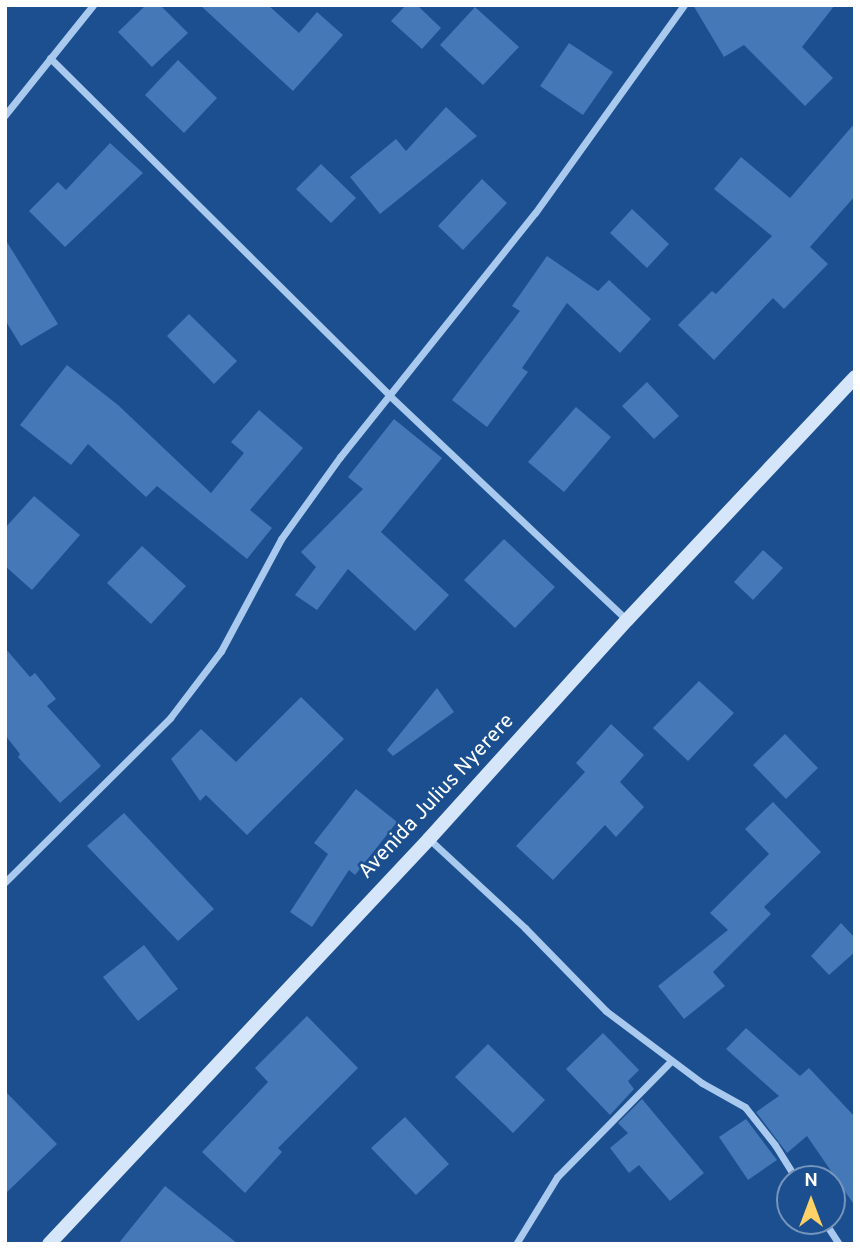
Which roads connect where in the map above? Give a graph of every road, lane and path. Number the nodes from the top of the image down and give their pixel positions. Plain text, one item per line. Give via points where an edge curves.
1 (93, 5) edge
2 (684, 5) edge
3 (51, 58) junction
4 (5, 115) edge
5 (855, 377) edge
6 (390, 396) junction
7 (627, 620) junction
8 (429, 839) junction
9 (5, 882) edge
10 (671, 1061) junction
11 (787, 1165) edge
12 (49, 1244) edge
13 (516, 1244) edge

1 - 3 street
2 - 6 street via 535,213
3 - 4 street
3 - 6 street
5 - 7 street, Avenida Julius Nyerere
6 - 7 street
6 - 9 street via 281,539 221,651 170,718
7 - 8 street, Avenida Julius Nyerere
8 - 10 street via 606,1012
8 - 12 street, Avenida Julius Nyerere
10 - 11 street via 745,1107
10 - 13 street via 557,1177

